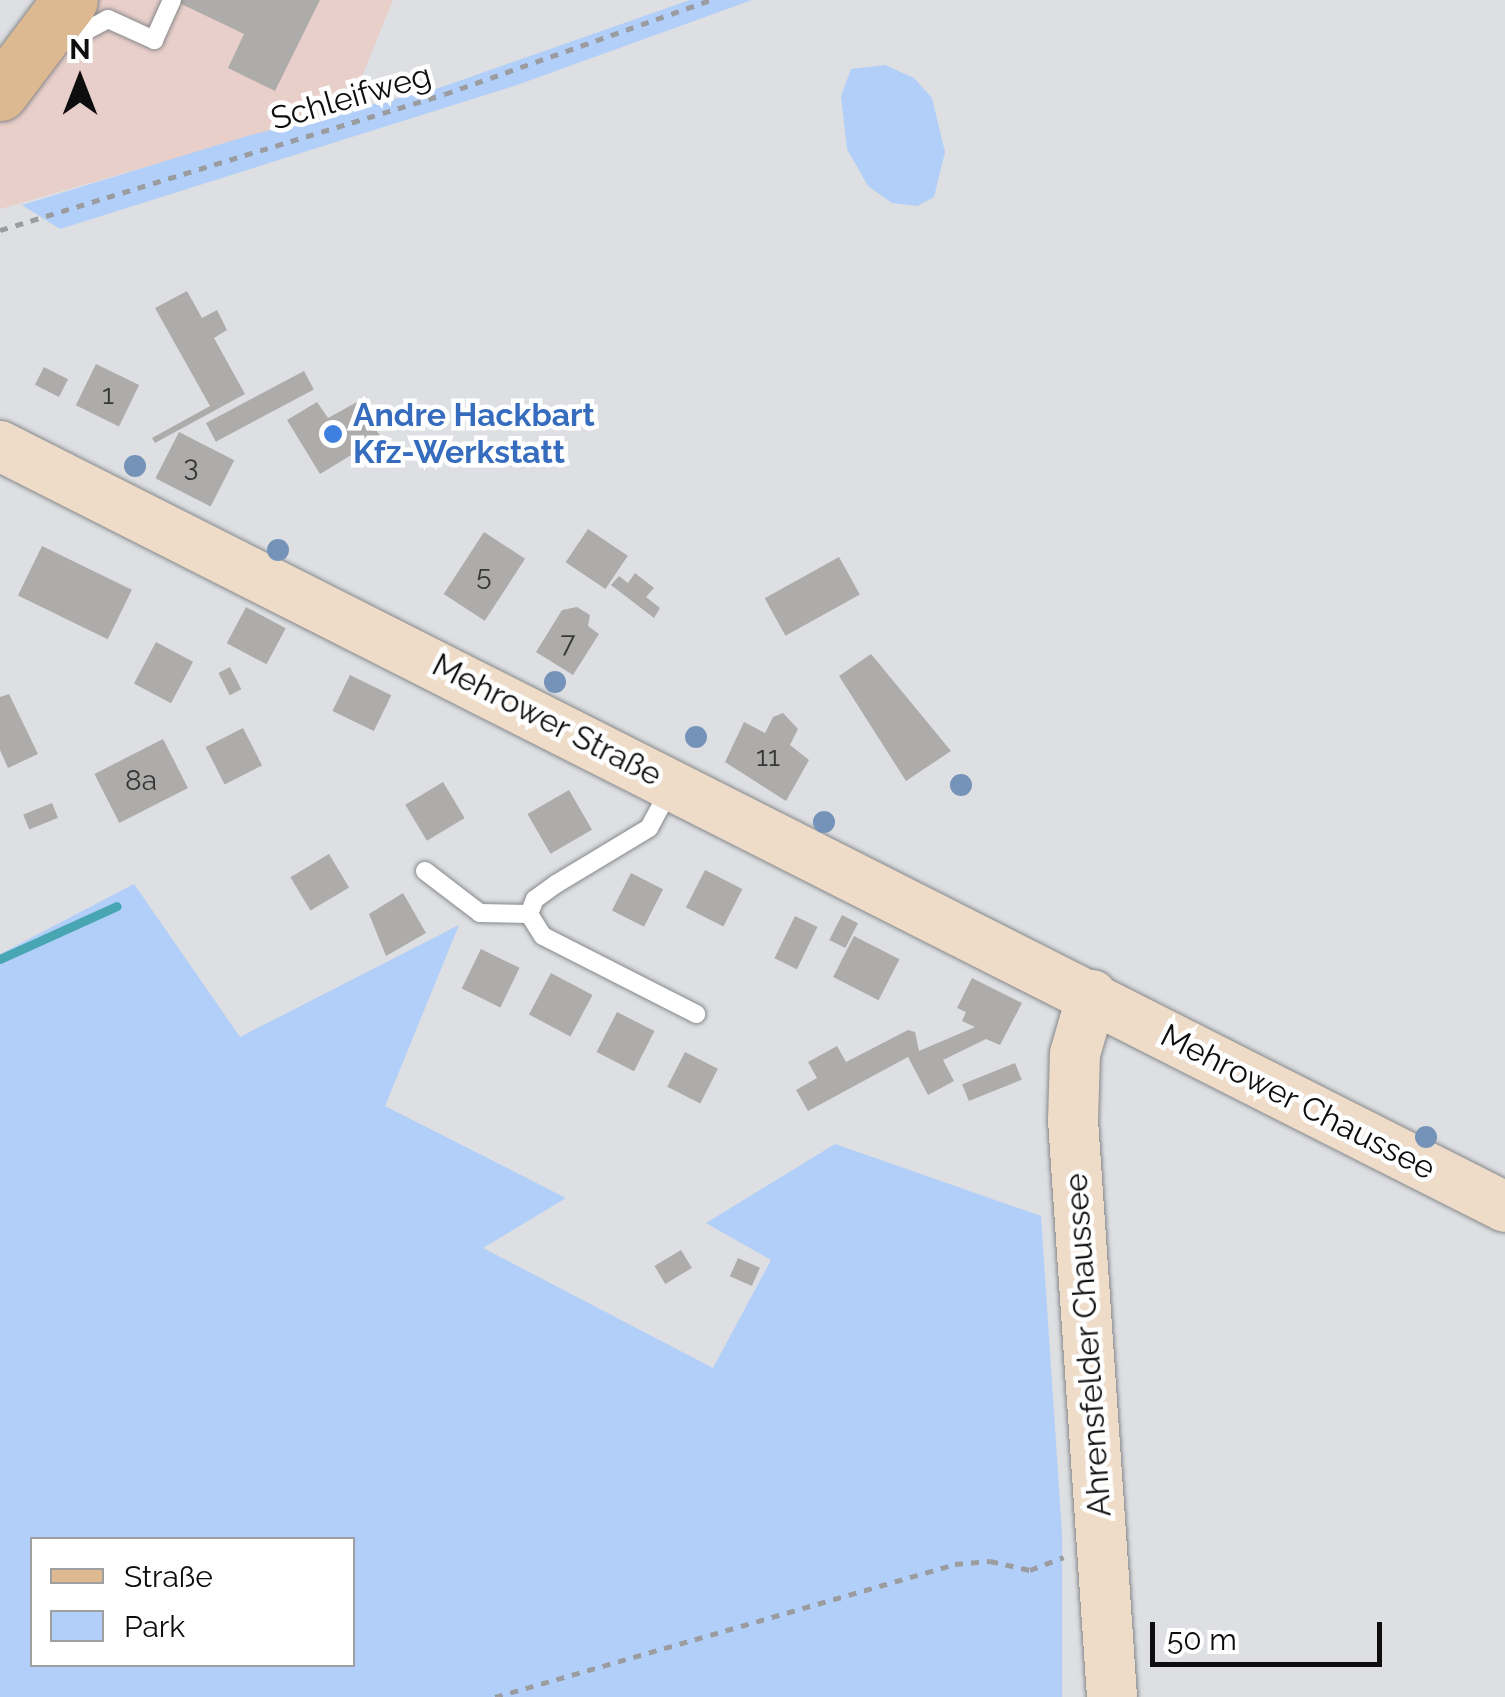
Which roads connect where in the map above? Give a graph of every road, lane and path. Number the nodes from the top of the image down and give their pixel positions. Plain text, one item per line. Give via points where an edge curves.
1 (172, 0) edge
2 (712, 0) edge
3 (89, 10) edge
4 (16, 76) edge
5 (0, 230) edge
6 (0, 446) edge
7 (672, 784) junction
8 (425, 871) dead end
9 (529, 914) junction
10 (1092, 996) junction
11 (696, 1014) dead end
12 (1505, 1207) edge
13 (1102, 1544) junction
14 (495, 1697) edge
15 (1112, 1697) edge

1 - 3 lane via 154,40
2 - 5 path, Schleifweg via 446,94
3 - 4 main road
6 - 7 main road, Mehrower Straße
7 - 9 lane via 649,828 536,898
7 - 10 main road, Mehrower Straße
8 - 9 lane via 480,912
9 - 11 lane via 543,936
10 - 12 main road, Mehrower Chaussee
10 - 13 main road, Ahrensfelder Chaussee via 1075,1054 1073,1120
13 - 14 path via 1030,1570 990,1560 955,1564
13 - 15 main road, Ahrensfelder Chaussee

